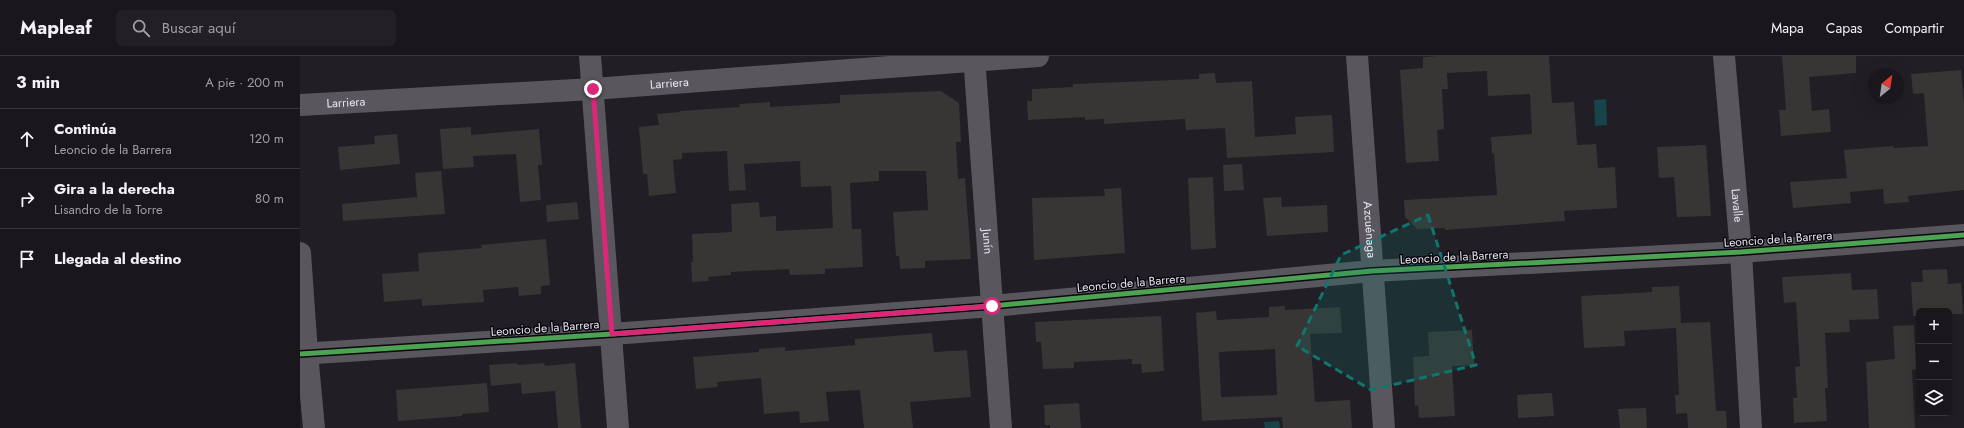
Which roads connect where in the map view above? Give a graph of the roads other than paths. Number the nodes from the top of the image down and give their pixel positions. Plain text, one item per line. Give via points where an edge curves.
1 (590, 56) edge
2 (1038, 56) edge
3 (1357, 56) edge
4 (1724, 56) edge
5 (974, 59) edge
6 (593, 89) junction
7 (300, 105) edge
8 (1964, 235) edge
9 (1741, 252) junction
10 (300, 253) edge
11 (1372, 271) junction
12 (992, 306) junction
13 (612, 334) junction
14 (303, 354) edge
15 (314, 428) edge
16 (618, 428) edge
17 (1001, 428) edge
18 (1384, 428) edge
19 (1750, 428) edge

1 - 6 street
2 - 5 street, Larriera
3 - 11 street, Azcuénaga
4 - 9 street, Lavalle
5 - 6 street, Larriera
5 - 12 street, Junín
6 - 7 street, Larriera
6 - 13 street
8 - 9 street, Leoncio de la Barrera
9 - 11 street, Leoncio de la Barrera
9 - 19 street, Lavalle
10 - 14 street
11 - 12 street, Leoncio de la Barrera
11 - 18 street, Azcuénaga
12 - 13 street, Leoncio de la Barrera
12 - 17 street, Junín
13 - 14 street, Leoncio de la Barrera
13 - 16 street
14 - 15 street

